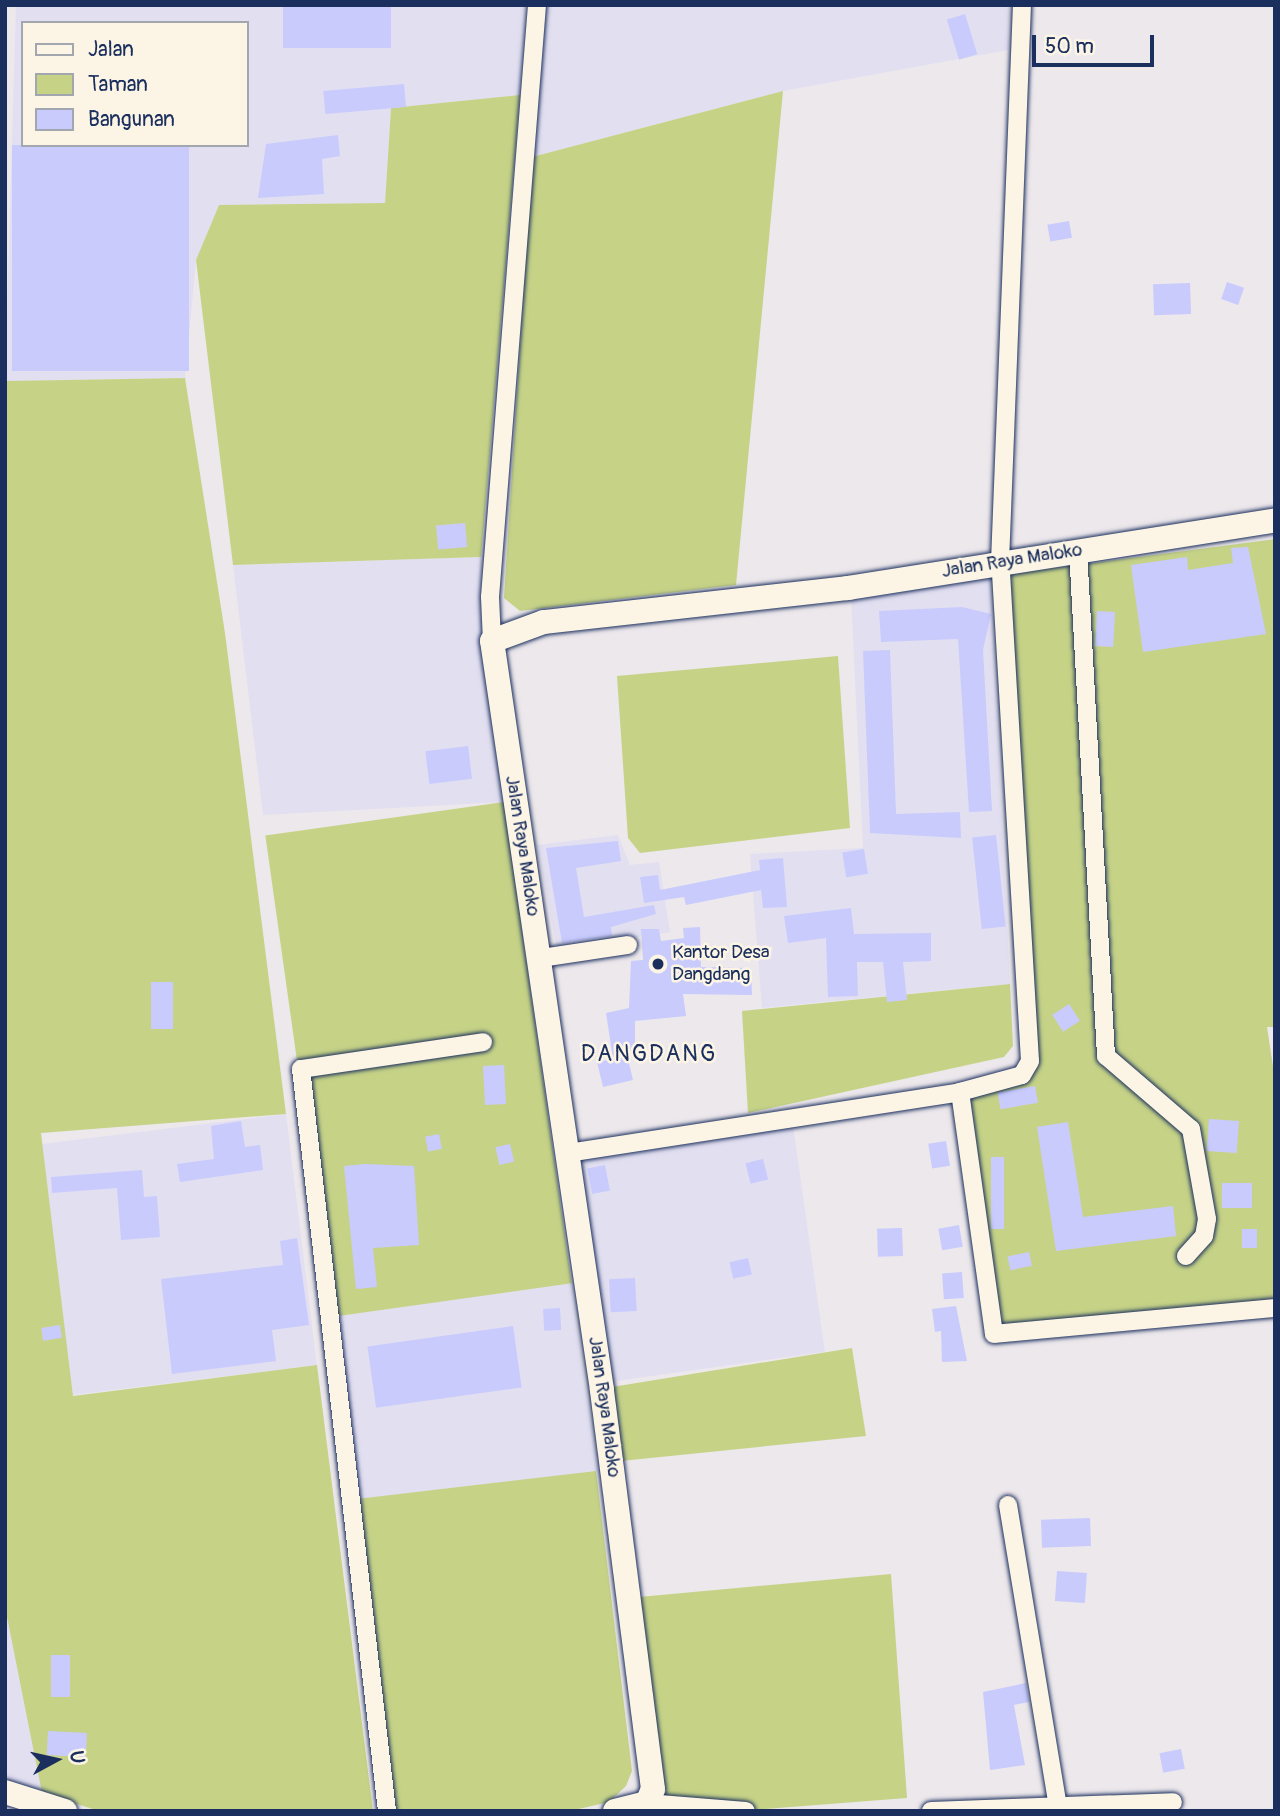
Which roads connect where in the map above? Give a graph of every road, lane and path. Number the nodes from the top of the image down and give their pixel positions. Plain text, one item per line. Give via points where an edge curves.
1 (537, 5) edge
2 (1022, 5) edge
3 (1275, 520) edge
4 (1078, 550) junction
5 (1000, 562) junction
6 (492, 641) junction
7 (628, 945) dead end
8 (541, 958) junction
9 (483, 1042) dead end
10 (960, 1092) junction
11 (568, 1153) junction
12 (1186, 1256) dead end
13 (1275, 1308) edge
14 (1008, 1505) dead end
15 (5, 1792) edge
16 (1173, 1802) dead end
17 (38, 1806) edge
18 (654, 1807) edge
19 (1058, 1808) junction
20 (1109, 1809) edge
21 (65, 1811) edge
22 (387, 1811) edge
23 (615, 1811) edge
24 (746, 1811) edge
25 (931, 1811) edge

1 - 6 street via 490,597
2 - 5 street
3 - 4 street, Jalan Raya Maloko
4 - 5 street, Jalan Raya Maloko
4 - 12 street via 1106,1056 1128,1080 1179,1115 1197,1144 1207,1219 1204,1236
5 - 6 street, Jalan Raya Maloko via 849,588 544,622
5 - 10 street via 1030,1061 1022,1075
6 - 8 street, Jalan Raya Maloko
7 - 8 street
8 - 11 street, Jalan Raya Maloko
9 - 22 street via 300,1069
10 - 11 street
10 - 13 street via 994,1334
11 - 18 street, Jalan Raya Maloko
14 - 19 street
15 - 17 street
16 - 20 street
17 - 21 street
18 - 23 street
18 - 24 street
19 - 20 street
19 - 25 street

